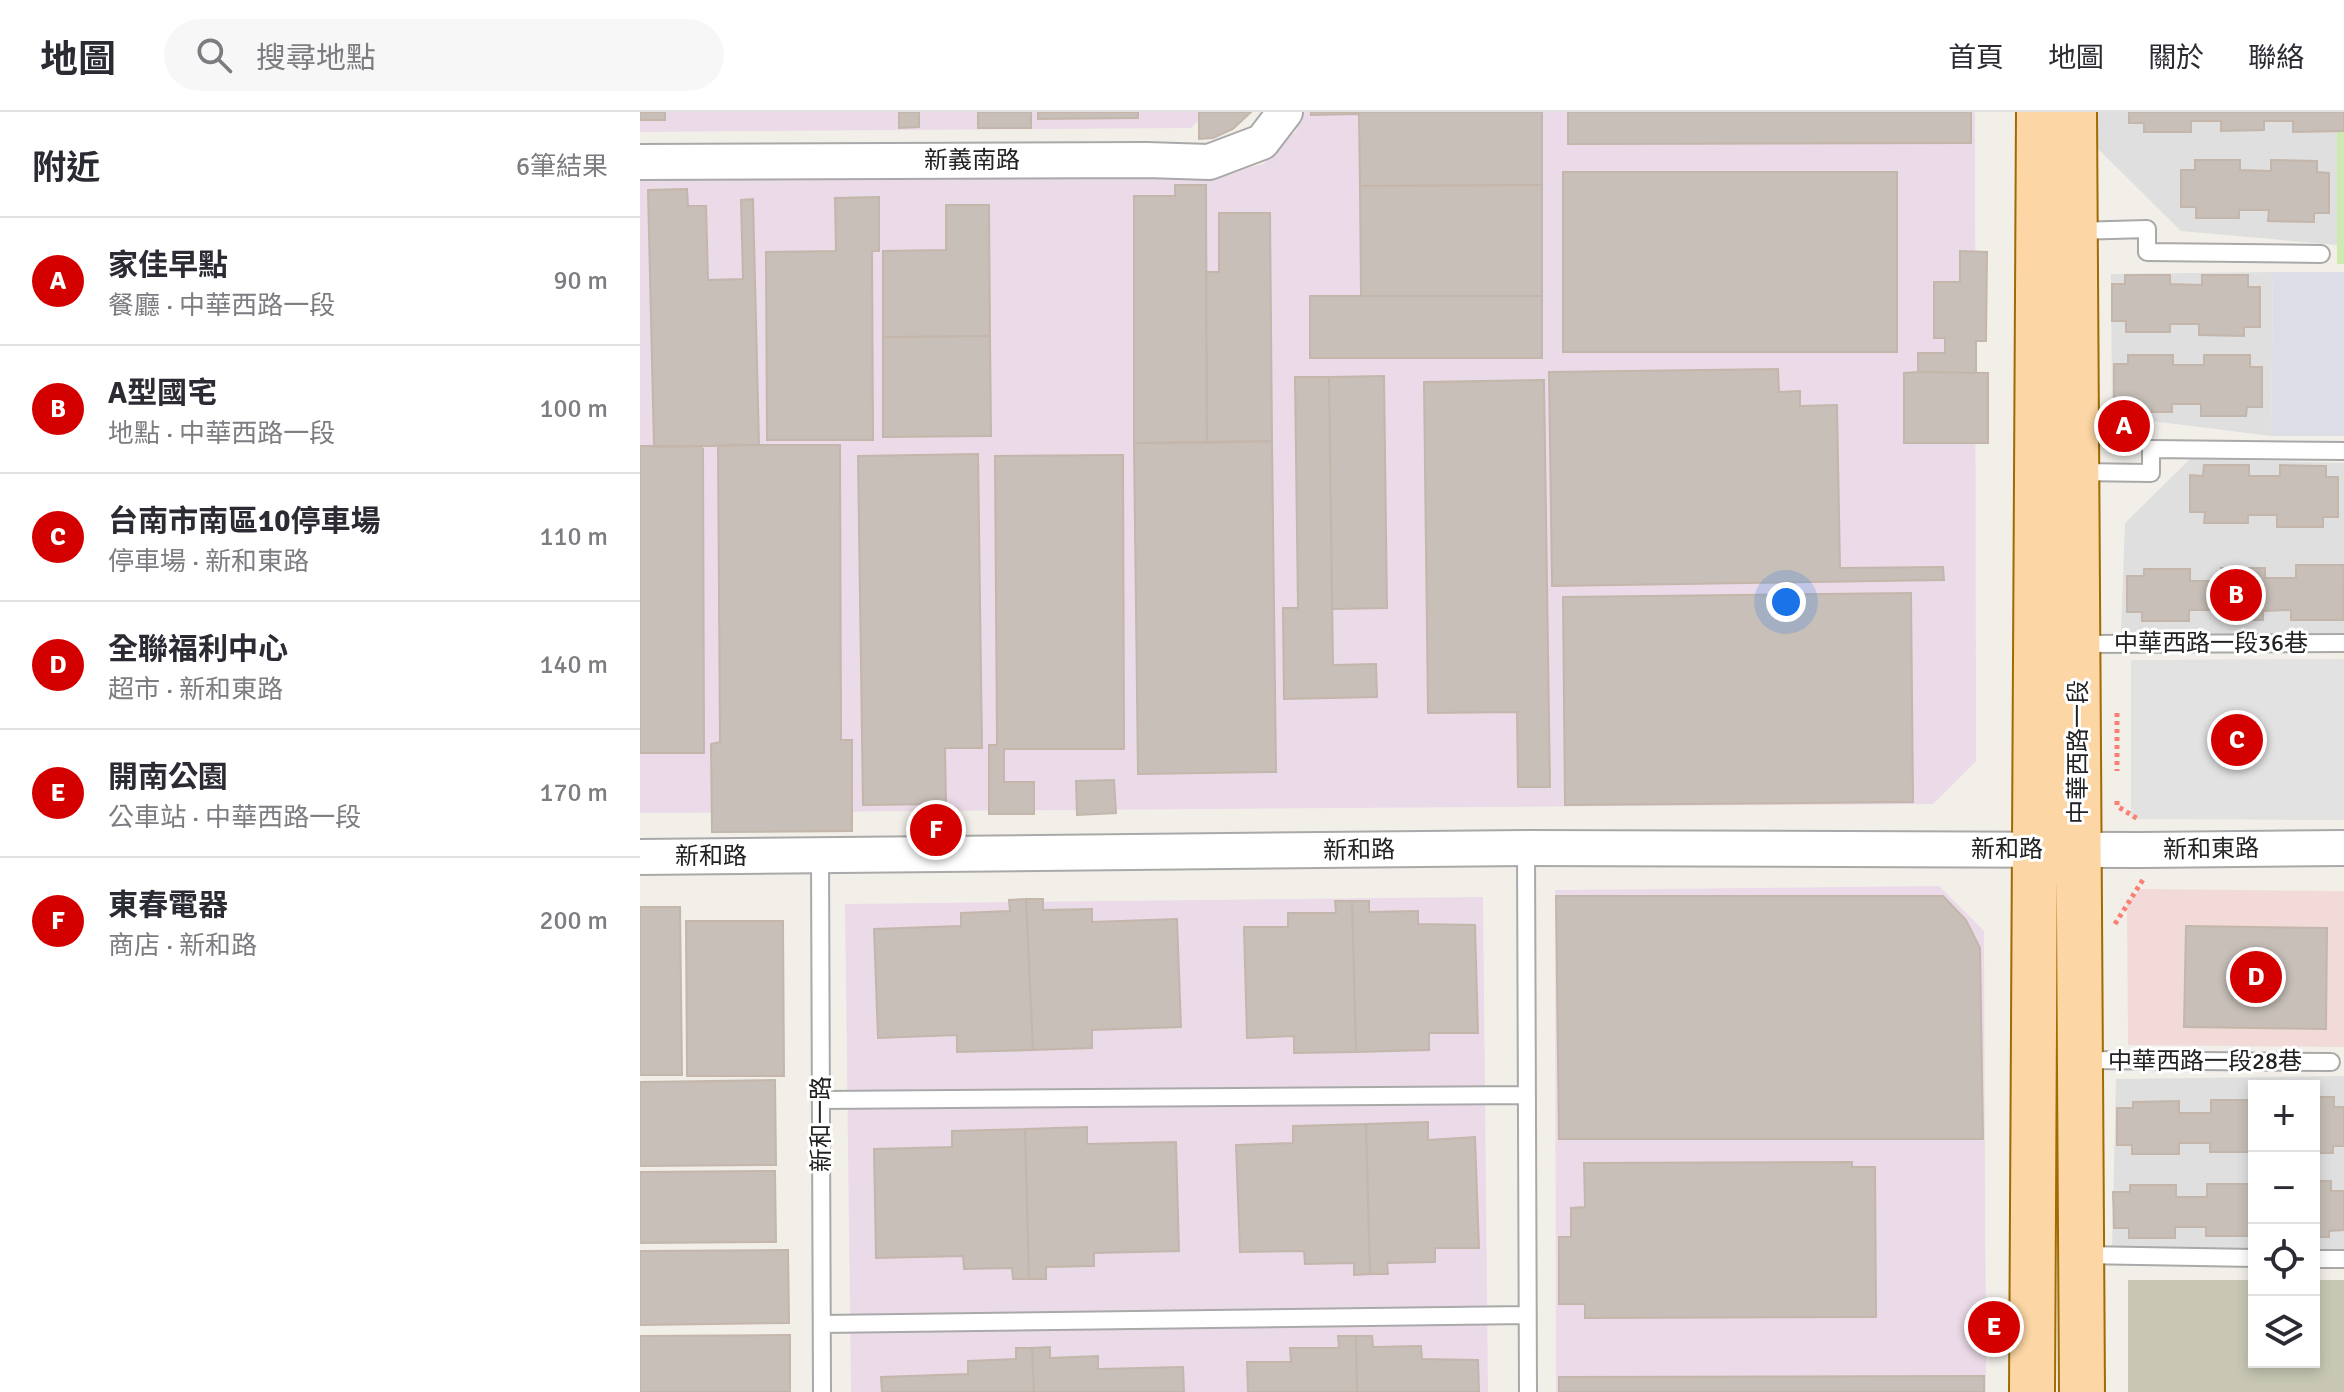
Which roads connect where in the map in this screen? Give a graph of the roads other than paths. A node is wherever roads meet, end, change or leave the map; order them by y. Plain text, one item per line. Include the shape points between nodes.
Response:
1 (1285, 112) edge
2 (2039, 112) edge
3 (2074, 112) edge
4 (640, 162) edge
5 (2074, 231) junction
6 (2321, 254) dead end
7 (2344, 451) edge
8 (2077, 472) junction
9 (2344, 643) edge
10 (2078, 644) junction
11 (1526, 848) junction
12 (2079, 848) junction
13 (2344, 848) edge
14 (2035, 849) junction
15 (820, 856) junction
16 (640, 857) edge
17 (2080, 1060) junction
18 (2331, 1062) dead end
19 (1527, 1095) junction
20 (821, 1100) junction
21 (2081, 1255) junction
22 (2248, 1258) edge
23 (2320, 1259) edge
24 (2344, 1259) edge
25 (1527, 1315) junction
26 (822, 1324) junction
27 (822, 1392) edge
28 (1528, 1392) edge
29 (2032, 1392) edge
30 (2082, 1392) edge

1 - 4 street, 新義南路 via 1262,142 1209,162
2 - 14 main road, 中華西路一段
3 - 5 main road, 中華西路一段
5 - 6 lane via 2147,229 2147,252
5 - 8 main road, 中華西路一段
7 - 8 lane via 2151,449 2151,473
8 - 10 main road, 中華西路一段
9 - 10 lane, 中華西路一段36巷
10 - 12 main road, 中華西路一段
11 - 14 street, 新和路
11 - 15 street, 新和路
11 - 19 lane
12 - 13 street, 新和東路
12 - 14 street, 新和路
12 - 17 main road, 中華西路一段
14 - 29 main road, 中華西路一段
15 - 16 street, 新和路
15 - 20 lane, 新和一路
17 - 18 lane, 中華西路一段28巷
17 - 21 main road, 中華西路一段
19 - 20 lane
19 - 25 lane
20 - 26 lane, 新和一路
21 - 22 lane
21 - 30 main road, 中華西路一段
23 - 24 lane
25 - 26 lane
25 - 28 lane
26 - 27 lane, 新和一路

